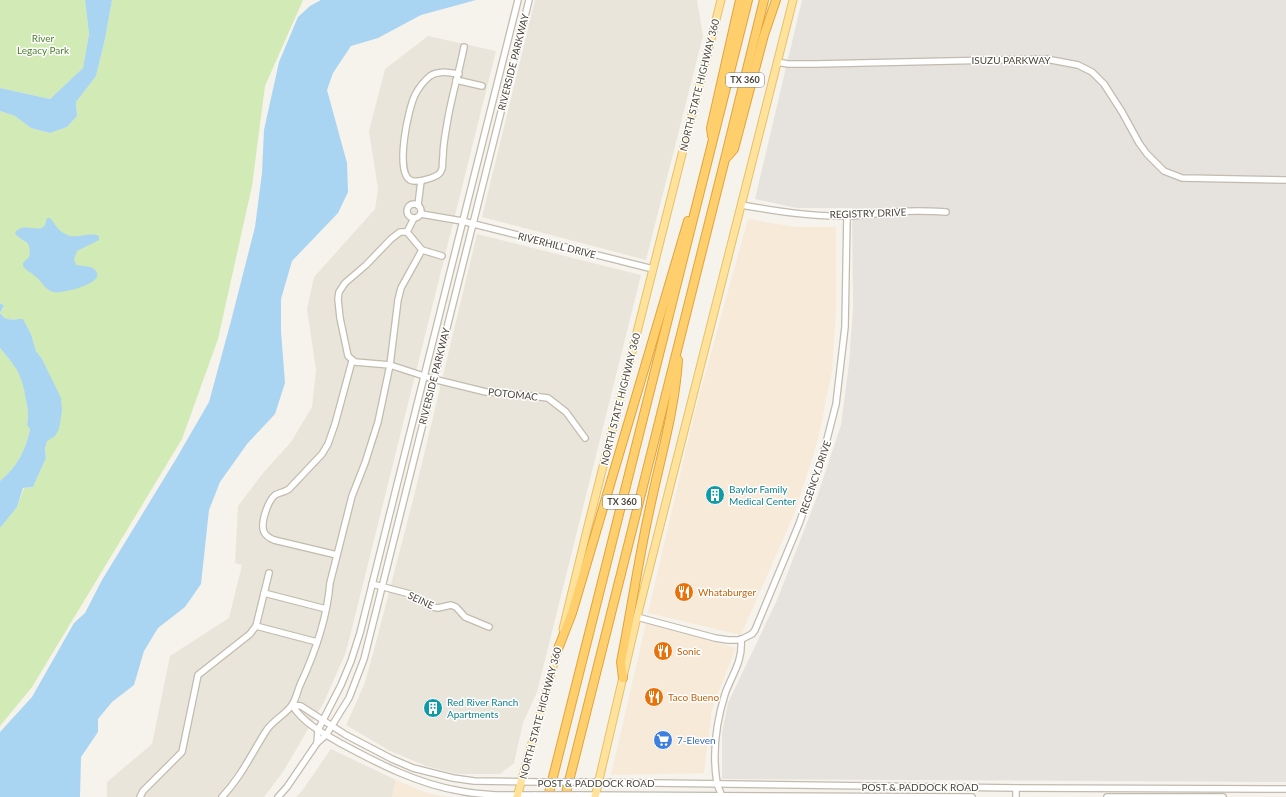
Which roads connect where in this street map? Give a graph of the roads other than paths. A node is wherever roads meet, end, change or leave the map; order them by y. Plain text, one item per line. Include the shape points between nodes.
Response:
1 (518, 0) edge
2 (529, 0) edge
3 (721, 0) edge
4 (740, 0) edge
5 (748, 0) edge
6 (764, 0) edge
7 (776, 0) edge
8 (792, 0) edge
9 (464, 47) dead end
10 (777, 62) junction
11 (459, 74) junction
12 (456, 80) junction
13 (482, 86) dead end
14 (713, 143) junction
15 (725, 159) junction
16 (1286, 180) edge
17 (421, 181) junction
18 (418, 205) junction
19 (742, 205) junction
20 (697, 207) junction
21 (946, 212) dead end
22 (421, 214) junction
23 (848, 216) junction
24 (414, 218) junction
25 (462, 221) junction
26 (472, 224) junction
27 (407, 232) junction
28 (422, 250) junction
29 (442, 256) dead end
30 (653, 269) junction
31 (679, 340) junction
32 (352, 361) junction
33 (390, 365) junction
34 (424, 376) junction
35 (433, 379) junction
36 (585, 438) dead end
37 (337, 555) junction
38 (268, 572) dead end
39 (372, 584) junction
40 (381, 586) junction
41 (264, 593) junction
42 (326, 609) junction
43 (638, 616) junction
44 (256, 626) junction
45 (489, 627) dead end
46 (742, 639) junction
47 (317, 642) junction
48 (558, 649) junction
49 (623, 678) junction
50 (292, 705) junction
51 (323, 721) junction
52 (331, 727) junction
53 (318, 730) junction
54 (326, 735) junction
55 (317, 743) junction
56 (419, 770) junction
57 (418, 780) junction
58 (521, 782) junction
59 (599, 782) junction
60 (717, 784) junction
61 (875, 786) junction
62 (1016, 788) junction
63 (1192, 788) junction
64 (1286, 789) edge
65 (517, 796) edge
66 (595, 796) edge
67 (714, 796) edge
68 (722, 796) edge
69 (140, 797) edge
70 (222, 797) edge
71 (278, 797) edge
72 (548, 797) edge
73 (564, 797) edge
74 (875, 797) edge
75 (972, 797) edge
76 (1016, 797) edge
77 (1107, 797) edge
78 (1192, 797) edge
79 (1222, 797) edge

1 - 25 street, RIVERSIDE PARKWAY
2 - 26 street, RIVERSIDE PARKWAY
3 - 30 main road, NORTH STATE HIGHWAY 360
4 - 14 highway via 711,128
5 - 14 highway, TX 360
6 - 15 highway, TX 360
7 - 15 highway via 734,149
8 - 10 main road
9 - 11 street
10 - 16 street, ISUZU PARKWAY via 816,64 1046,59 1078,65 1092,72 1104,84 1143,149 1164,171 1182,178
10 - 19 main road
11 - 12 street
11 - 17 street via 439,72 430,76 414,96 405,128 403,153 408,179
12 - 13 street
12 - 17 street via 444,141 443,169 437,176
14 - 20 highway, TX 360
15 - 31 highway, TX 360
17 - 18 street
18 - 22 street
18 - 24 street via 410,206 408,211 409,216
19 - 23 street, REGISTRY DRIVE via 798,214
19 - 43 main road
20 - 48 highway via 689,219 572,613
20 - 72 highway, TX 360
21 - 23 street, REGISTRY DRIVE via 898,211
22 - 24 street
22 - 25 street, RIVERHILL DRIVE
23 - 46 street, REGENCY DRIVE via 845,327 832,424 823,455 769,598 755,630
24 - 27 street
25 - 26 street, RIVERHILL DRIVE
25 - 34 street, RIVERSIDE PARKWAY
26 - 30 street, RIVERHILL DRIVE
26 - 35 street, RIVERSIDE PARKWAY
27 - 28 street
27 - 32 street via 400,232 391,239 345,283 339,292 340,318 348,356
28 - 29 street
28 - 33 street via 401,288
30 - 48 main road, NORTH STATE HIGHWAY 360
31 - 49 highway via 677,378 648,513 621,662
31 - 73 highway, TX 360
32 - 33 street, POTOMAC
32 - 37 street via 336,424 328,444 322,454 289,489 273,497 267,507 263,529 268,537 274,540
33 - 34 street, POTOMAC
33 - 37 street via 378,422 352,496
34 - 35 street, POTOMAC
34 - 39 street, RIVERSIDE PARKWAY
35 - 36 street, POTOMAC via 486,392 548,398 566,412
35 - 40 street, RIVERSIDE PARKWAY
37 - 42 street
38 - 41 street
39 - 40 street, SEINE
39 - 51 street, RIVERSIDE PARKWAY via 351,661
40 - 45 street, SEINE via 410,594 432,607 451,605 465,617
40 - 52 street, RIVERSIDE PARKWAY via 364,659 349,698
41 - 42 street
41 - 44 street
42 - 47 street
43 - 46 street via 714,638
43 - 49 main road
44 - 47 street
44 - 69 street via 250,634 198,675 182,752
46 - 60 street via 739,661 718,718 714,754
47 - 50 street
48 - 58 main road, NORTH STATE HIGHWAY 360
49 - 59 main road
50 - 51 street, POST & PADDOCK ROAD via 301,706
50 - 53 street, POST & PADDOCK ROAD via 297,714
50 - 70 street via 268,728 234,784
51 - 52 street, POST & PADDOCK ROAD
51 - 53 street, RIVERSIDE PARKWAY
52 - 54 street, RIVERSIDE PARKWAY
52 - 56 street, POST & PADDOCK ROAD via 396,761
53 - 54 street, POST & PADDOCK ROAD
53 - 55 street, RIVERSIDE PARKWAY
54 - 55 street, RIVERSIDE PARKWAY
54 - 57 street, POST & PADDOCK ROAD via 396,772
55 - 71 street, RIVERSIDE PARKWAY
56 - 57 street
56 - 58 street, POST & PADDOCK ROAD via 467,780
57 - 65 street, POST & PADDOCK ROAD via 460,792
58 - 59 street, POST & PADDOCK ROAD, bridge
58 - 65 main road, NORTH STATE HIGHWAY 360
59 - 60 street, POST & PADDOCK ROAD
59 - 66 main road
60 - 61 street, POST & PADDOCK ROAD
60 - 67 street
60 - 68 street
61 - 62 street, POST & PADDOCK ROAD
61 - 74 street
62 - 63 street, POST & PADDOCK ROAD
62 - 76 street
63 - 64 street, POST & PADDOCK ROAD
63 - 78 street
65 - 66 street, POST & PADDOCK ROAD, bridge
66 - 67 street, POST & PADDOCK ROAD
67 - 68 street, POST & PADDOCK ROAD
68 - 74 street, POST & PADDOCK ROAD
74 - 75 street, POST & PADDOCK ROAD
77 - 78 street
78 - 79 street

